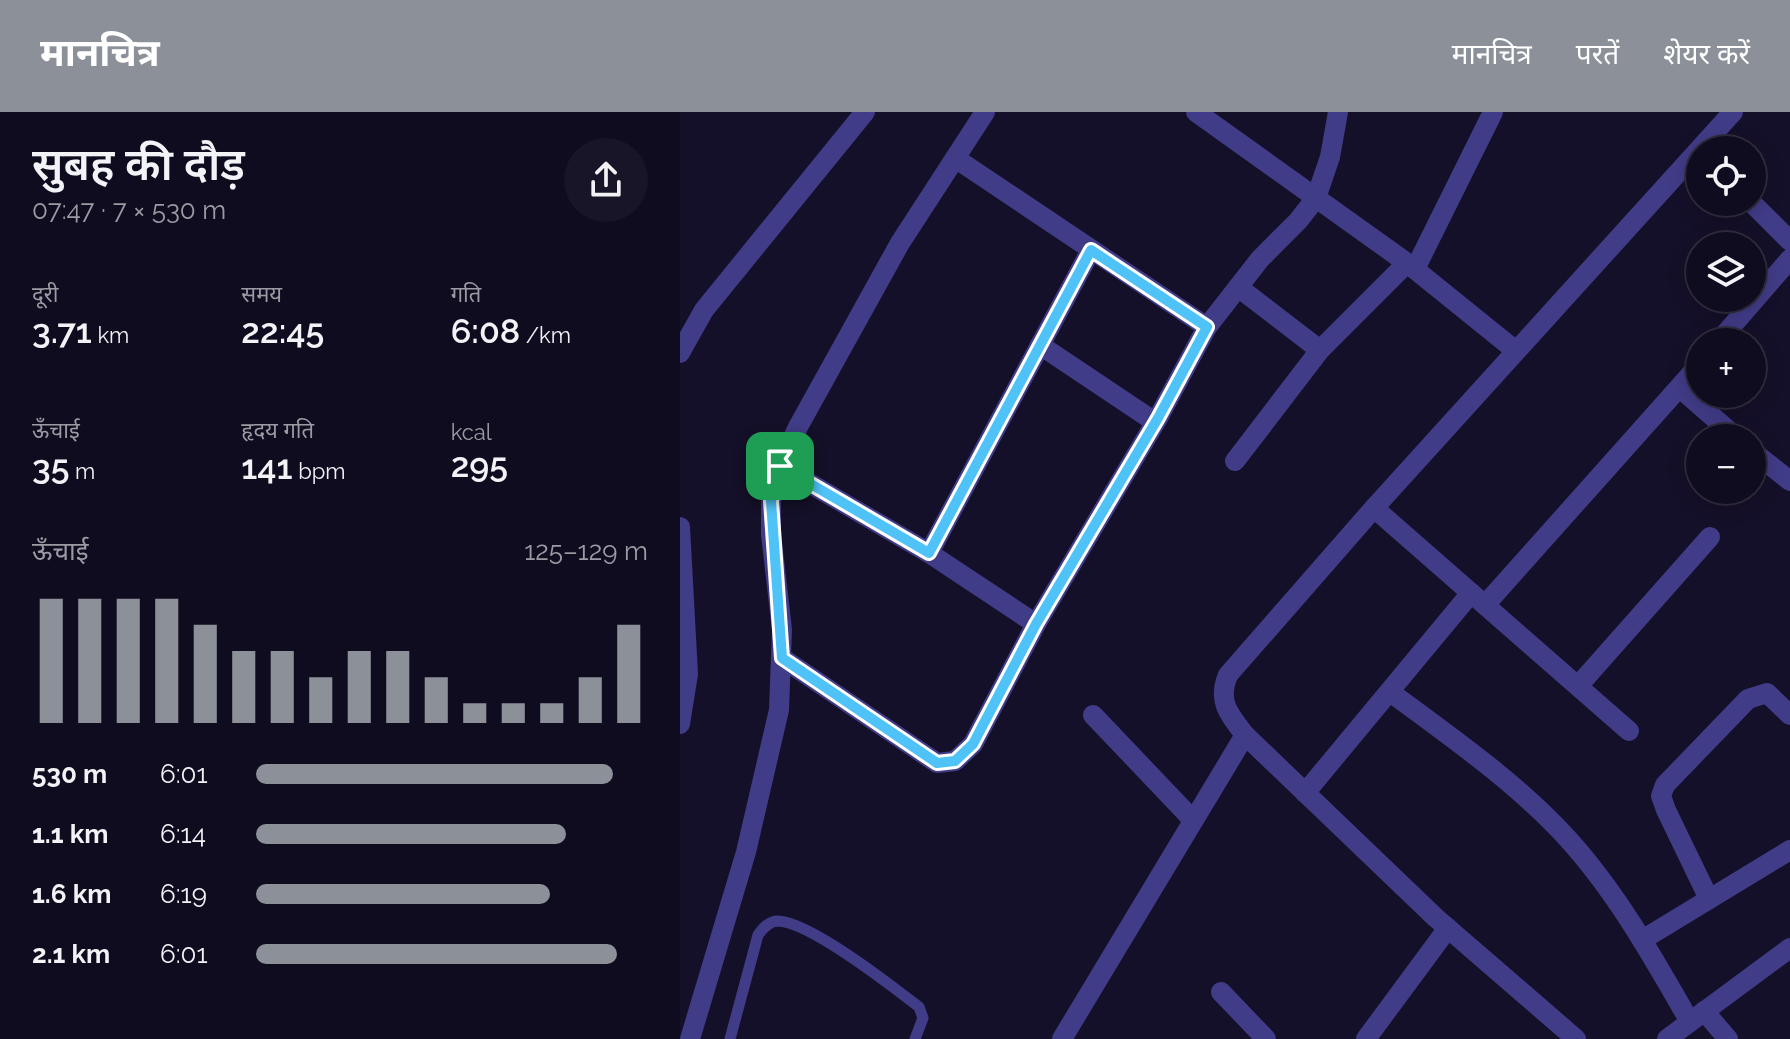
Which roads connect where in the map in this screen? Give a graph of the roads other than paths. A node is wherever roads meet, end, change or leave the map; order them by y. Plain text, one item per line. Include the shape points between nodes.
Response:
1 (865, 112) edge
2 (985, 112) edge
3 (1196, 112) edge
4 (1338, 112) edge
5 (1493, 112) edge
6 (1725, 115) edge
7 (1709, 136) edge
8 (955, 158) junction
9 (1686, 164) edge
10 (1316, 198) junction
11 (1765, 216) edge
12 (1790, 241) edge
13 (1091, 250) junction
14 (1790, 259) edge
15 (1411, 266) junction
16 (1238, 287) junction
17 (1207, 327) junction
18 (1730, 328) edge
19 (1040, 345) junction
20 (1320, 350) junction
21 (1516, 351) junction
22 (680, 353) edge
23 (1686, 381) edge
24 (1680, 388) junction
25 (1155, 422) junction
26 (1721, 424) edge
27 (1235, 461) dead end
28 (1766, 462) edge
29 (780, 466) junction
30 (1790, 481) edge
31 (1374, 508) junction
32 (680, 527) edge
33 (1710, 537) dead end
34 (929, 553) junction
35 (1478, 599) junction
36 (1036, 624) junction
37 (782, 658) junction
38 (1578, 686) junction
39 (1390, 692) junction
40 (1093, 715) dead end
41 (1790, 715) edge
42 (680, 724) edge
43 (1629, 731) dead end
44 (1245, 735) junction
45 (1305, 793) junction
46 (1193, 820) junction
47 (1790, 850) edge
48 (1709, 899) junction
49 (1448, 928) junction
50 (1642, 940) junction
51 (1790, 948) edge
52 (1221, 992) dead end
53 (1697, 1016) junction
54 (690, 1039) edge
55 (730, 1039) edge
56 (915, 1039) edge
57 (1062, 1039) edge
58 (1266, 1039) edge
59 (1366, 1039) edge
60 (1576, 1039) edge
61 (1667, 1039) edge
62 (1728, 1039) edge

1 - 22 street via 704,310
2 - 8 street
3 - 10 street
4 - 10 street
5 - 15 street
6 - 7 street
8 - 13 street
8 - 29 street via 900,243
9 - 21 street
10 - 15 street
10 - 16 street
11 - 12 street
13 - 17 street
13 - 19 street
14 - 18 street
15 - 20 street
15 - 21 street
16 - 17 street
16 - 20 street
17 - 25 street
19 - 25 street
19 - 34 street
20 - 27 street
21 - 31 street
23 - 24 street
24 - 26 street
24 - 35 street
25 - 36 street
28 - 30 street
29 - 34 street
29 - 37 street via 771,512
31 - 35 street
31 - 44 street via 1228,675 1224,705
32 - 42 street via 688,674
33 - 38 street
34 - 36 street
35 - 38 street
35 - 39 street
36 - 37 street via 973,744 945,764
37 - 54 street via 779,710 746,852
38 - 43 street
39 - 45 street
39 - 50 street via 1452,737 1569,840
40 - 46 street
41 - 48 street via 1767,693 1748,699 1665,785 1661,796 1666,810
44 - 45 street
44 - 46 street
45 - 49 street
46 - 57 street
47 - 48 street
48 - 50 street
49 - 59 street
49 - 60 street
50 - 53 street
51 - 53 street
52 - 58 street
53 - 61 street
53 - 62 street
55 - 56 lane via 758,935 767,924 779,921 821,939 919,1007 923,1018

